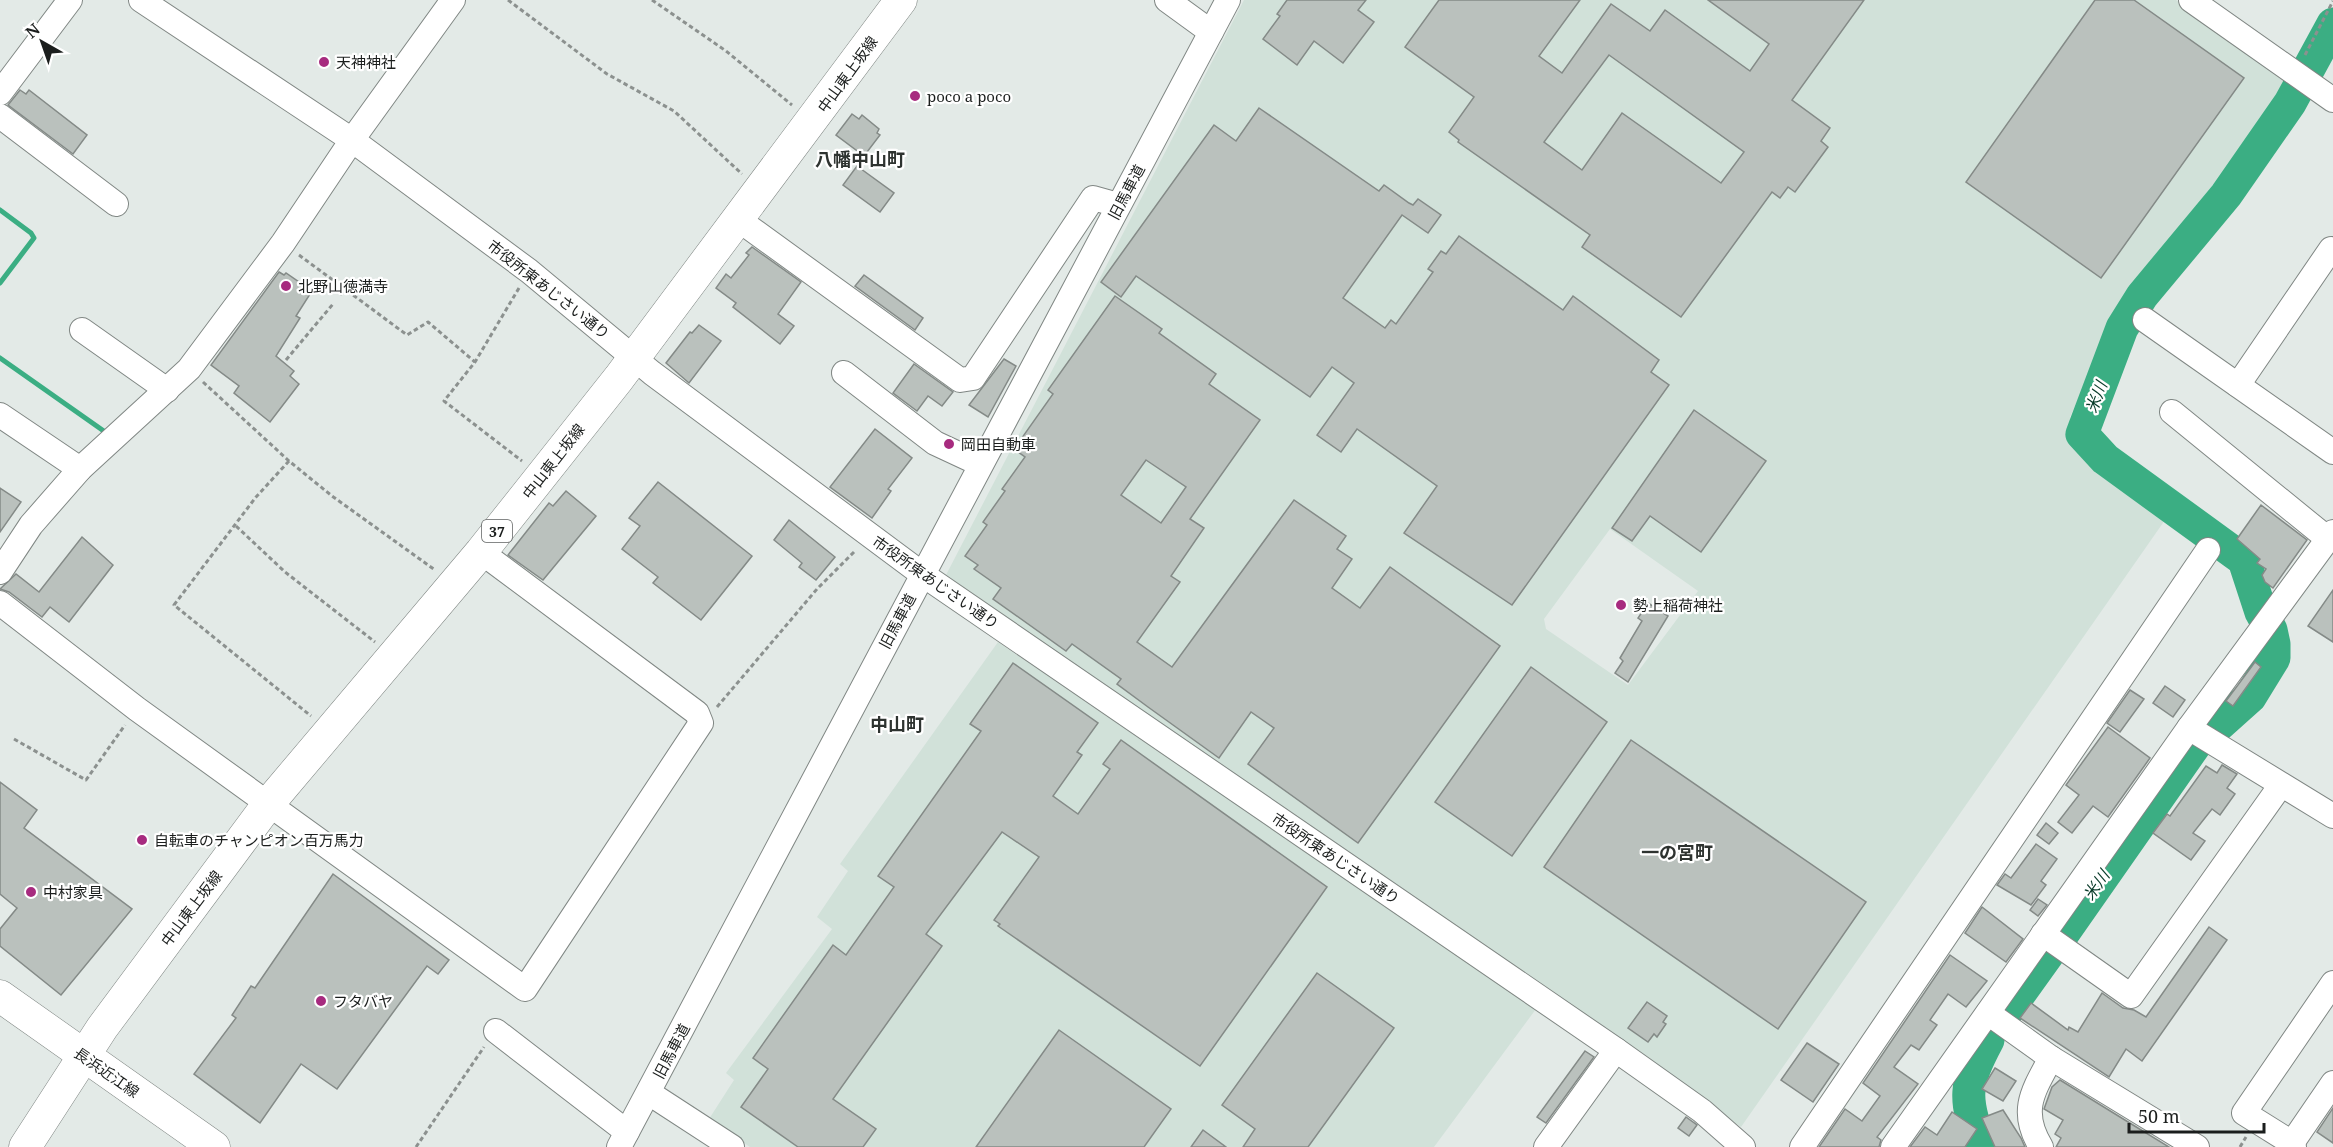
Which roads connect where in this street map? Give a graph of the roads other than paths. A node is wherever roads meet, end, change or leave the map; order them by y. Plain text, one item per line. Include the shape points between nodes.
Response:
1 (70, 0) edge
2 (141, 0) edge
3 (453, 0) edge
4 (902, 0) edge
5 (1167, 0) edge
6 (1228, 0) edge
7 (2191, 0) edge
8 (1211, 32) junction
9 (0, 93) edge
10 (2333, 100) edge
11 (0, 116) edge
12 (351, 140) junction
13 (116, 204) dead end
14 (1119, 205) junction
15 (739, 220) junction
16 (2331, 249) dead end
17 (2145, 320) dead end
18 (82, 330) dead end
19 (634, 358) junction
20 (844, 373) dead end
21 (2238, 385) junction
22 (167, 390) junction
23 (2172, 412) dead end
24 (0, 415) edge
25 (2333, 452) edge
26 (980, 464) junction
27 (81, 469) junction
28 (2331, 536) edge
29 (2208, 550) dead end
30 (481, 552) junction
31 (0, 572) edge
32 (922, 574) junction
33 (0, 603) edge
34 (2189, 728) junction
35 (2281, 785) junction
36 (269, 803) junction
37 (2333, 816) edge
38 (2043, 934) junction
39 (2333, 983) edge
40 (0, 996) edge
41 (1988, 1013) junction
42 (496, 1031) road end
43 (1616, 1050) junction
44 (83, 1055) junction
45 (2051, 1058) junction
46 (2333, 1083) edge
47 (649, 1093) junction
48 (623, 1139) edge
49 (2293, 1145) edge
50 (2191, 1146) edge
51 (25, 1147) edge
52 (214, 1147) edge
53 (732, 1147) edge
54 (1546, 1147) edge
55 (1743, 1147) edge
56 (1802, 1147) edge
57 (1893, 1147) edge
58 (2041, 1147) edge

1 - 9 street
2 - 12 street, 市役所東あじさい通り
3 - 12 street
4 - 15 main road, 中山東上坂線 / 37
5 - 8 street
6 - 8 street, 旧馬車道
7 - 10 street
8 - 14 street, 旧馬車道
11 - 13 street
12 - 19 street, 市役所東あじさい通り via 529,271
12 - 22 street via 284,243 189,369
14 - 15 street via 1093,198 973,378 960,380
14 - 26 street, 旧馬車道
15 - 19 main road, 中山東上坂線 / 37
16 - 21 street
17 - 21 street
18 - 22 street
19 - 30 main road, 中山東上坂線 / 37
19 - 32 street, 市役所東あじさい通り
20 - 26 street via 936,443
21 - 25 street
22 - 27 street
23 - 28 street
24 - 27 street
26 - 32 street, 旧馬車道
27 - 31 street via 31,525
28 - 34 street
29 - 56 street
30 - 36 main road, 中山東上坂線 / 37
30 - 36 street via 697,713 701,723 525,989
32 - 43 street, 市役所東あじさい通り
32 - 47 street, 旧馬車道
33 - 36 street via 137,709
34 - 35 street
34 - 38 street
35 - 37 street
35 - 38 street via 2131,996
36 - 44 main road, 中山東上坂線 / 37
38 - 41 street
39 - 49 street via 2244,1113 2253,1127
40 - 44 main road, 長浜近江線
41 - 45 street
41 - 57 street
42 - 48 street
43 - 54 street
43 - 55 street, 市役所東あじさい通り via 1702,1111
44 - 51 main road, 中山東上坂線
44 - 52 main road, 長浜近江線
45 - 50 street
45 - 58 street via 2029,1107 2032,1129
46 - 49 street
47 - 48 street, 旧馬車道
47 - 53 street

